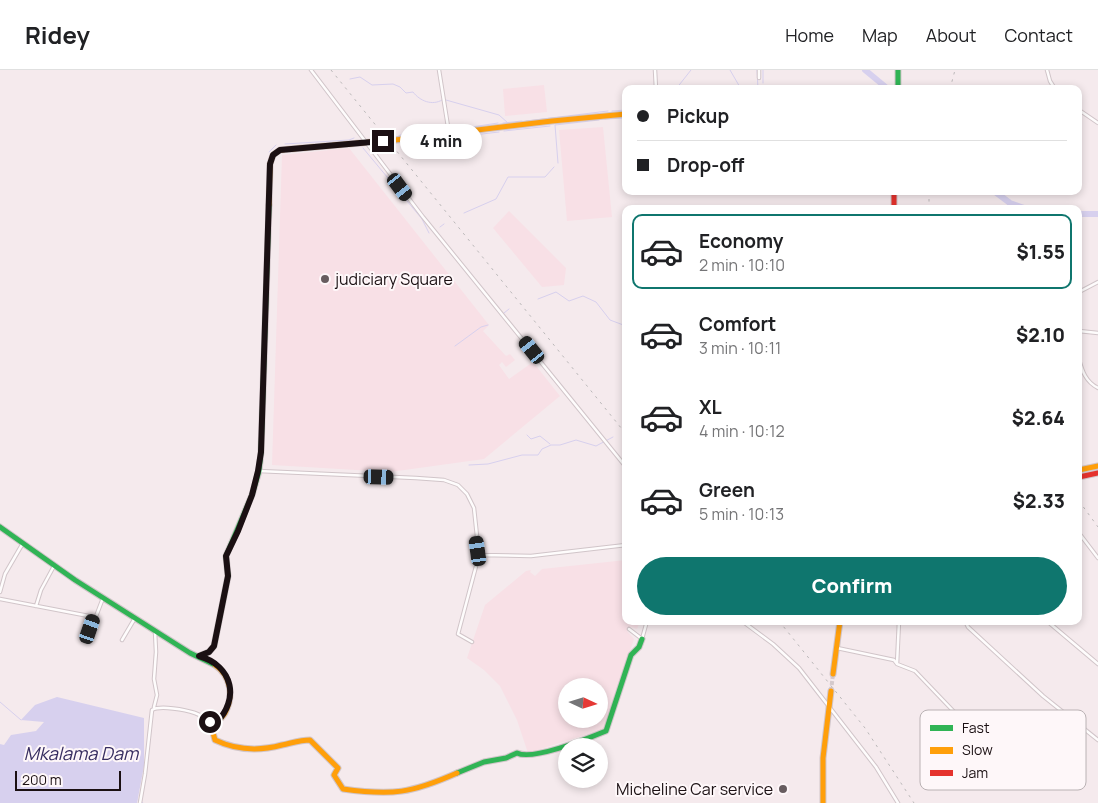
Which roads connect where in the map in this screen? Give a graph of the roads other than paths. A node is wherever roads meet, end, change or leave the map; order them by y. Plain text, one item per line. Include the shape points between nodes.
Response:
1 (311, 70) edge
2 (439, 70) edge
3 (655, 70) edge
4 (759, 70) edge
5 (898, 70) edge
6 (1047, 70) edge
7 (759, 78) dead end
8 (656, 85) edge
9 (898, 85) edge
10 (1052, 85) edge
11 (1082, 112) edge
12 (622, 114) edge
13 (1098, 124) edge
14 (449, 134) junction
15 (394, 140) tunnel mouth
16 (383, 141) tunnel mouth
17 (366, 143) junction
18 (1098, 282) edge
19 (1082, 290) edge
20 (1082, 331) edge
21 (1098, 333) edge
22 (1082, 370) edge
23 (1098, 388) edge
24 (622, 462) edge
25 (1098, 466) edge
26 (1082, 469) edge
27 (258, 471) junction
28 (1098, 472) edge
29 (1082, 476) edge
30 (0, 527) edge
31 (1082, 537) edge
32 (23, 543) junction
33 (622, 546) edge
34 (479, 555) junction
35 (1098, 558) edge
36 (54, 566) junction
37 (0, 592) edge
38 (103, 598) junction
39 (0, 599) edge
40 (36, 606) junction
41 (94, 617) junction
42 (135, 618) junction
43 (646, 625) edge
44 (747, 625) edge
45 (840, 625) edge
46 (899, 625) edge
47 (967, 625) edge
48 (1052, 625) edge
49 (629, 629) dead end
50 (155, 630) junction
51 (642, 639) junction
52 (87, 640) dead end
53 (122, 640) dead end
54 (472, 642) dead end
55 (837, 648) junction
56 (199, 656) junction
57 (897, 664) junction
58 (1098, 664) edge
59 (833, 674) tunnel mouth
60 (831, 691) tunnel mouth
61 (829, 706) junction
62 (155, 708) junction
63 (952, 710) edge
64 (1060, 710) edge
65 (216, 723) junction
66 (1086, 730) edge
67 (1098, 740) edge
68 (140, 803) edge
69 (823, 803) edge
70 (898, 803) edge

1 - 17 street
2 - 14 street
3 - 8 street
4 - 7 street
5 - 9 street
6 - 10 street
11 - 13 street
12 - 14 street
14 - 15 street
16 - 17 street
17 - 24 street
17 - 27 street via 280,150 273,155 270,164
18 - 19 street
20 - 21 street
22 - 23 street
25 - 26 street
27 - 34 street via 416,478 444,480 458,485 468,494 474,508
27 - 56 street via 226,556 228,576 214,646
28 - 29 street
30 - 32 street
31 - 35 street
32 - 36 street
32 - 37 street via 5,574
33 - 34 street via 531,556
34 - 54 street via 458,634
36 - 38 street
36 - 40 street
38 - 41 street
38 - 42 street
39 - 40 street
40 - 41 street
41 - 52 street
42 - 50 street
42 - 53 street
43 - 51 street
44 - 61 street via 799,668
45 - 55 street
46 - 57 street
47 - 64 street
48 - 58 street
49 - 51 street
50 - 56 street
50 - 62 street
51 - 65 street via 631,655 606,731 534,755 517,753 485,762 402,791 343,789 334,775 338,768 310,740 301,739 279,747 239,748 215,740 212,729
55 - 57 street via 894,660
55 - 59 street
56 - 65 street via 218,666 229,680 227,708
57 - 63 street via 915,670
60 - 61 street
61 - 69 street via 823,758
61 - 70 street via 876,767
62 - 65 street via 195,713 207,722
62 - 68 street via 150,717 146,774
66 - 67 street

